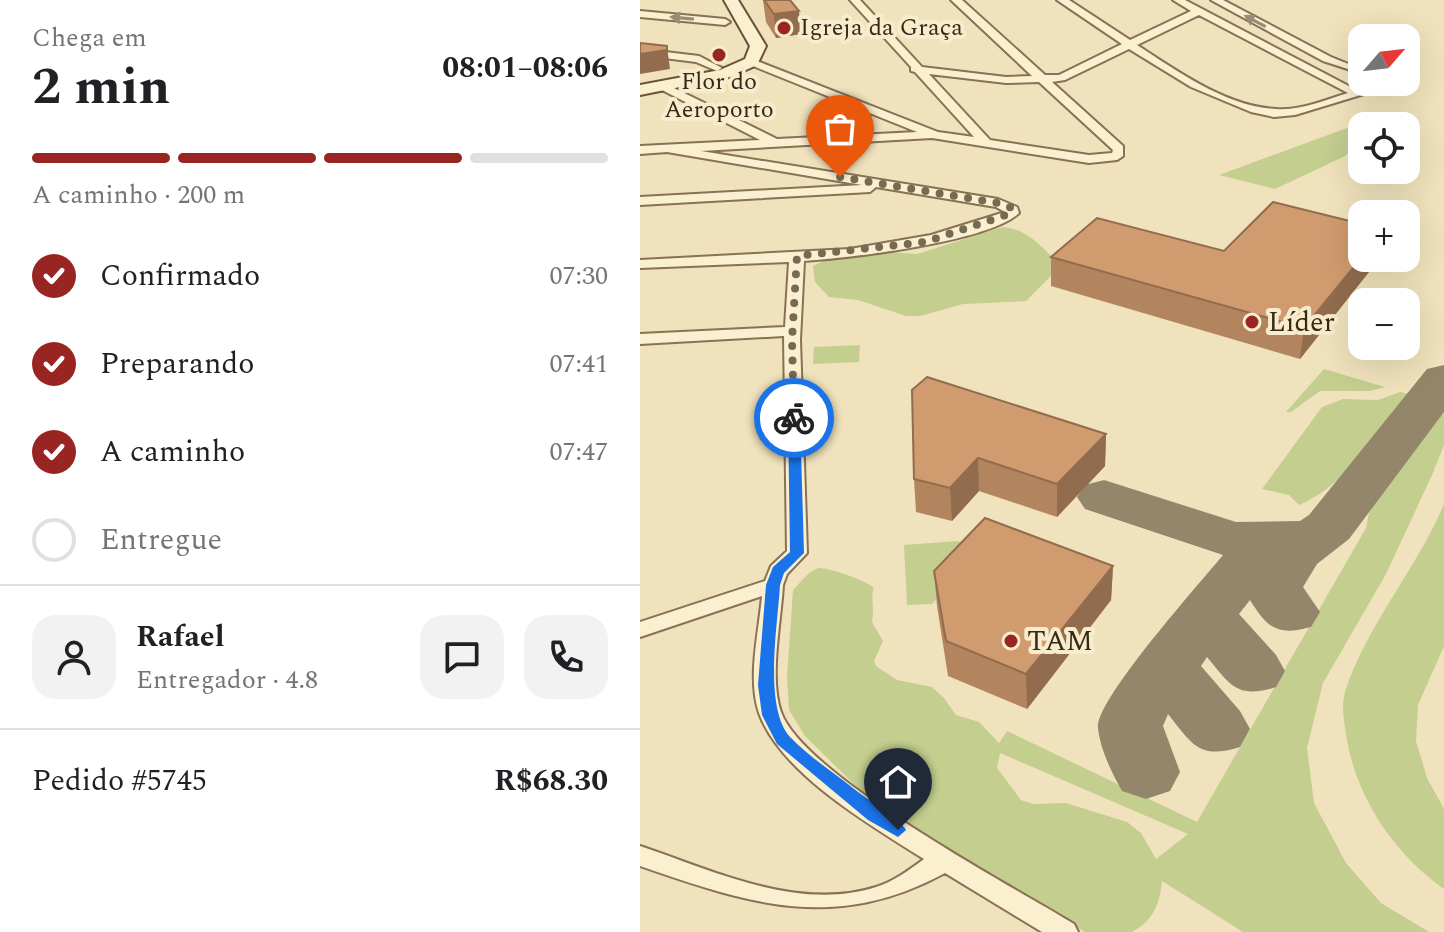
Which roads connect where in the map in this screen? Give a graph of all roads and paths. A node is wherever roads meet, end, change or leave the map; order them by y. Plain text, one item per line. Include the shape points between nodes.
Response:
1 (855, 0) edge
2 (956, 0) edge
3 (1062, 0) edge
4 (1178, 0) edge
5 (1216, 0) edge
6 (737, 1) edge
7 (715, 6) dead end
8 (1199, 11) junction
9 (640, 14) edge
10 (725, 22) junction
11 (1294, 42) junction
12 (1130, 45) junction
13 (1268, 47) junction
14 (640, 52) edge
15 (752, 62) junction
16 (1348, 66) edge
17 (717, 68) junction
18 (915, 69) junction
19 (1047, 80) junction
20 (640, 82) edge
21 (662, 86) junction
22 (640, 90) edge
23 (935, 135) junction
24 (985, 142) junction
25 (776, 143) junction
26 (753, 144) junction
27 (640, 150) edge
28 (719, 151) junction
29 (749, 162) junction
30 (901, 186) junction
31 (640, 201) edge
32 (797, 256) junction
33 (640, 264) edge
34 (793, 331) junction
35 (640, 339) edge
36 (773, 585) junction
37 (640, 630) edge
38 (640, 856) edge
39 (944, 859) junction
40 (1065, 932) edge

1 - 18 street
2 - 19 street
3 - 12 street
4 - 8 street
11 -> 5 street
6 - 15 main road via 758,46
7 - 10 main road
8 - 12 street
8 - 13 street
10 -> 9 street
10 - 17 main road via 741,51 730,64
11 - 13 street
11 - 16 street
12 - 13 street via 1236,104 1270,112 1358,94
12 - 19 street via 1075,73
14 - 17 street via 699,59
15 - 21 main road via 724,74
15 - 23 street
17 - 20 main road
18 - 19 street
18 - 24 street
19 - 24 street via 1119,149 1117,156 1104,160
21 - 22 main road
21 - 25 street
23 - 24 street
23 - 25 street
25 - 26 street
26 - 28 street
26 - 29 street via 741,152
27 - 28 street
28 - 29 street
29 - 30 street
30 - 31 street
30 - 32 street via 998,203 1012,213 925,242
32 - 33 street
32 - 34 street
34 - 35 street
34 - 36 street via 797,553 778,571
36 - 37 street
36 - 39 street via 766,685 771,715 783,740 874,815
38 - 39 street via 790,904 837,907 901,889
39 - 40 street

